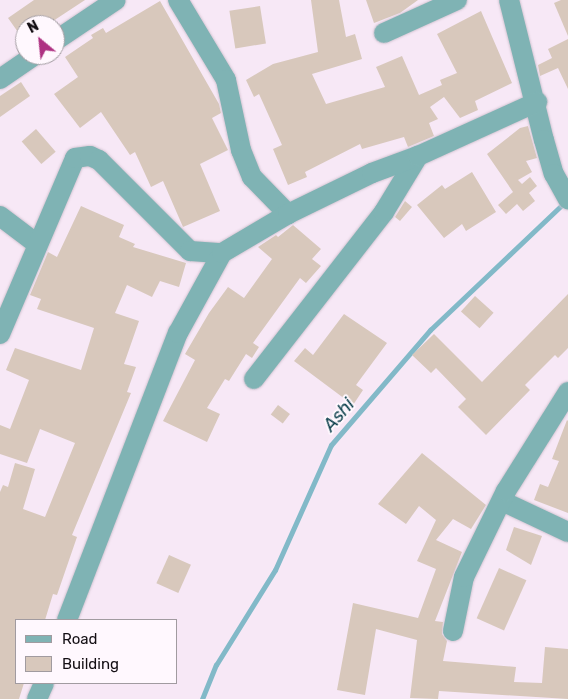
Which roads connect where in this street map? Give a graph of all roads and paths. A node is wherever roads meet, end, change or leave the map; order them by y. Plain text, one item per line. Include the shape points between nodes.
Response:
1 (116, 0) edge
2 (178, 0) edge
3 (457, 0) edge
4 (509, 0) edge
5 (384, 33) dead end
6 (65, 34) edge
7 (19, 65) edge
8 (0, 78) edge
9 (537, 102) junction
10 (418, 156) junction
11 (568, 199) edge
12 (288, 214) junction
13 (0, 216) edge
14 (37, 244) junction
15 (222, 253) junction
16 (0, 334) edge
17 (254, 378) dead end
18 (568, 392) edge
19 (502, 502) junction
20 (568, 532) edge
21 (67, 619) edge
22 (453, 631) dead end
23 (44, 684) edge
24 (37, 699) edge

1 - 6 street
2 - 12 street via 226,80 240,150 252,176
3 - 5 street
4 - 9 street
7 - 8 street
9 - 10 street
9 - 11 street via 554,174
10 - 12 street via 372,173
10 - 17 street via 384,212
12 - 15 street
13 - 14 street
14 - 15 street via 71,163 75,158 90,156 98,160 190,251
14 - 16 street
15 - 21 street via 178,333
18 - 19 street
19 - 20 street
19 - 22 street via 464,577
23 - 24 street

